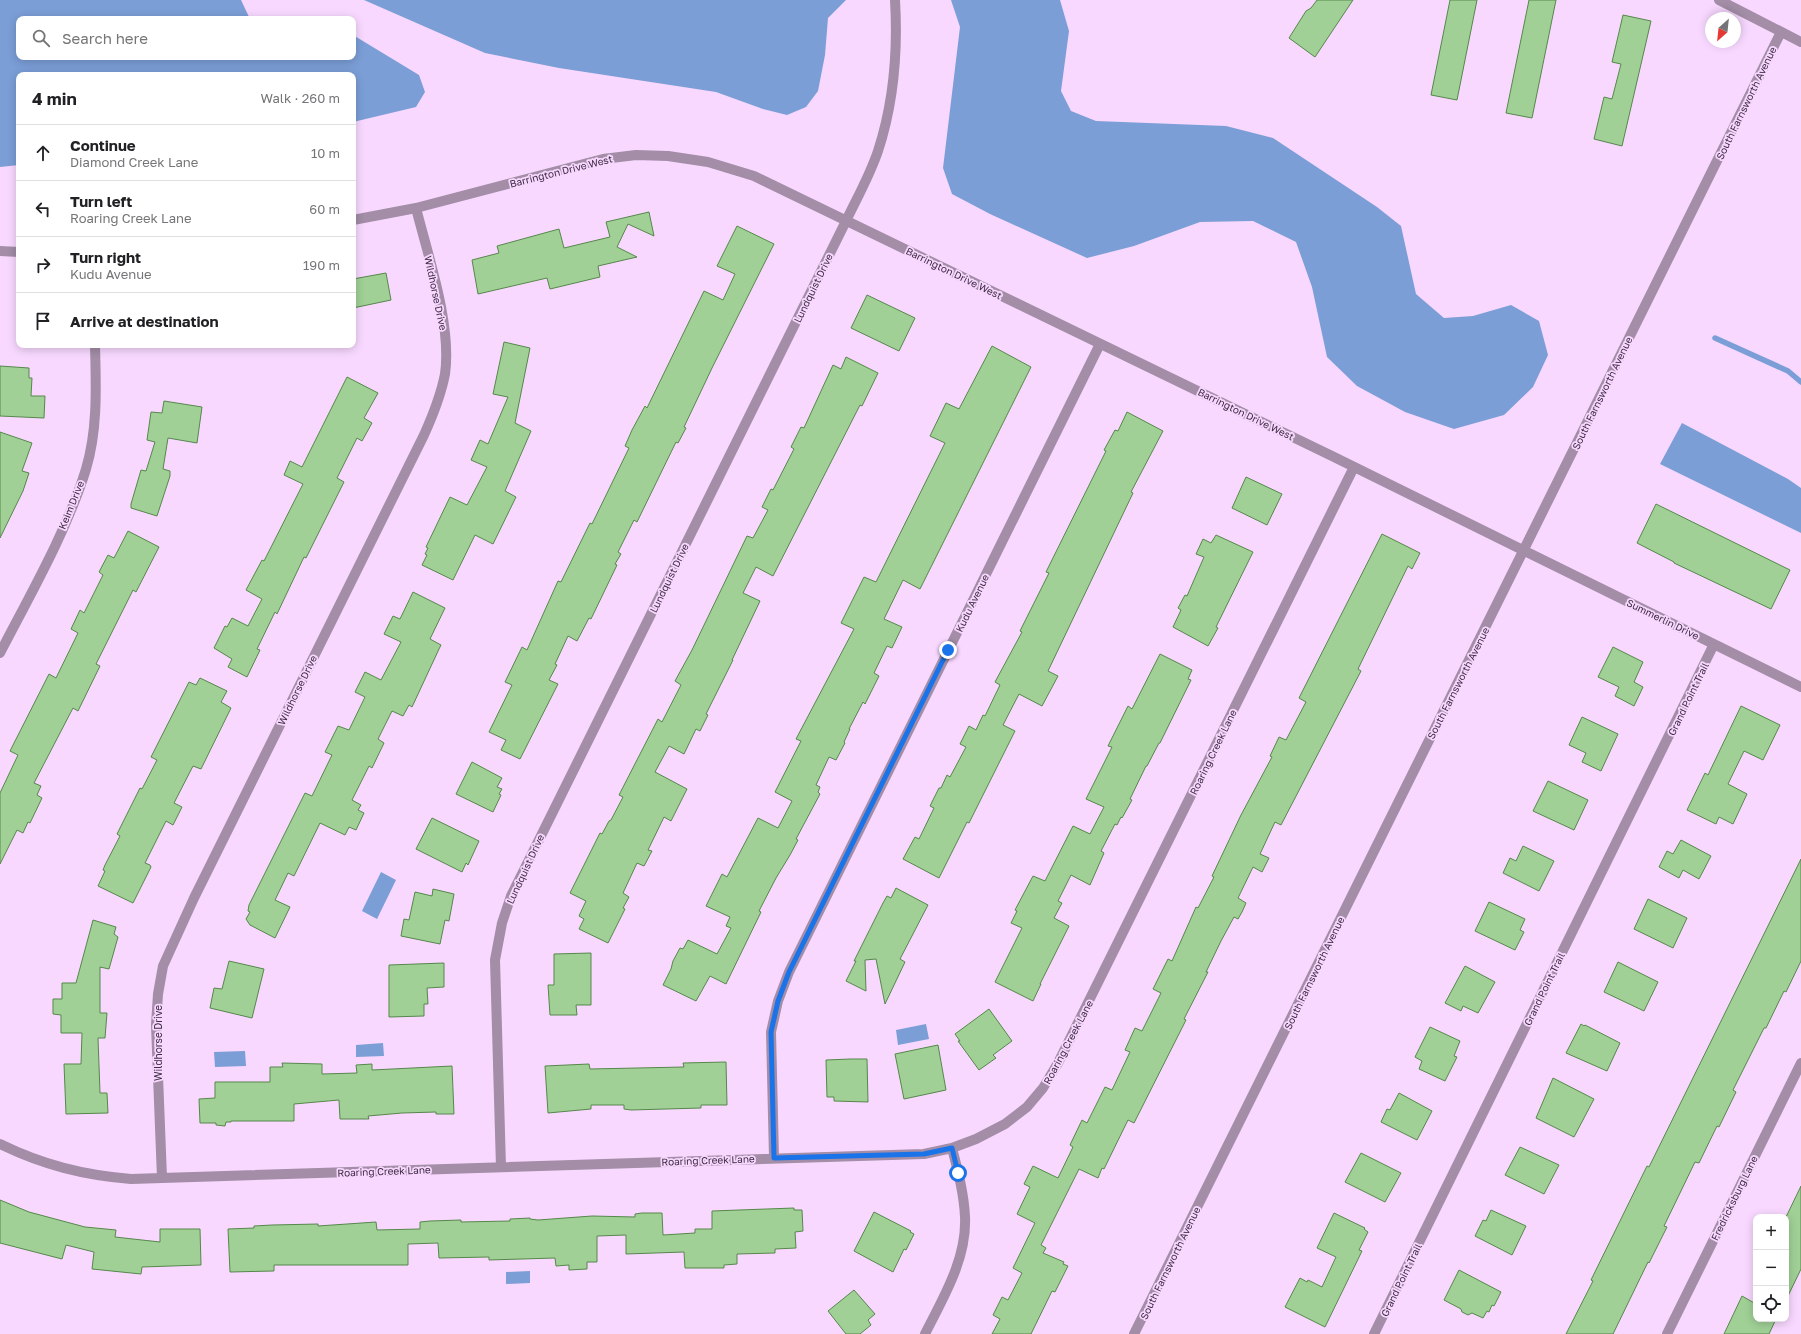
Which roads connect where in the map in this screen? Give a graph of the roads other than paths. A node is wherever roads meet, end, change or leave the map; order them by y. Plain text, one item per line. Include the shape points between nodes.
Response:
1 (895, 0) edge
2 (1719, 0) edge
3 (1781, 32) junction
4 (1801, 42) edge
5 (416, 208) junction
6 (356, 219) edge
7 (846, 221) junction
8 (0, 251) edge
9 (16, 252) edge
10 (1100, 344) junction
11 (94, 348) edge
12 (1354, 467) junction
13 (1524, 550) junction
14 (1714, 644) junction
15 (0, 653) edge
16 (1801, 687) edge
17 (1801, 1063) edge
18 (0, 1144) edge
19 (952, 1148) junction
20 (774, 1158) junction
21 (501, 1167) junction
22 (162, 1178) junction
23 (925, 1334) edge
24 (1134, 1334) edge
25 (1374, 1334) edge
26 (1667, 1334) edge

1 - 7 street, Lundquist Drive via 895,61 887,116 878,151
2 - 3 street
3 - 4 street
3 - 13 street, South Farnsworth Avenue
5 - 6 street, Barrington Drive West
5 - 7 street, Barrington Drive West via 604,159 636,155 708,162 754,176
5 - 22 street, Wildhorse Drive via 442,311 447,344 445,373 438,404 163,966 156,1025
7 - 10 street, Barrington Drive West
7 - 21 street, Lundquist Drive via 509,903 502,923 495,960
8 - 9 street
10 - 12 street, Barrington Drive West
10 - 20 street, Kudu Avenue via 789,972 778,1001 771,1032
11 - 15 street, Keim Drive via 96,402 86,468 60,533
12 - 13 street, Barrington Drive West
12 - 19 street, Roaring Creek Lane via 1058,1063 1043,1088 1027,1107 1005,1124 976,1140
13 - 14 street, Summerlin Drive
13 - 24 street, South Farnsworth Avenue
14 - 16 street, Summerlin Drive
14 - 25 street, Grand Point Trail
17 - 26 street, Fredricksburg Lane
18 - 22 street, Roaring Creek Lane via 68,1170 123,1178
19 - 20 street, Roaring Creek Lane via 924,1154
19 - 23 street via 964,1196 964,1238 953,1277
20 - 21 street, Roaring Creek Lane
21 - 22 street, Roaring Creek Lane

